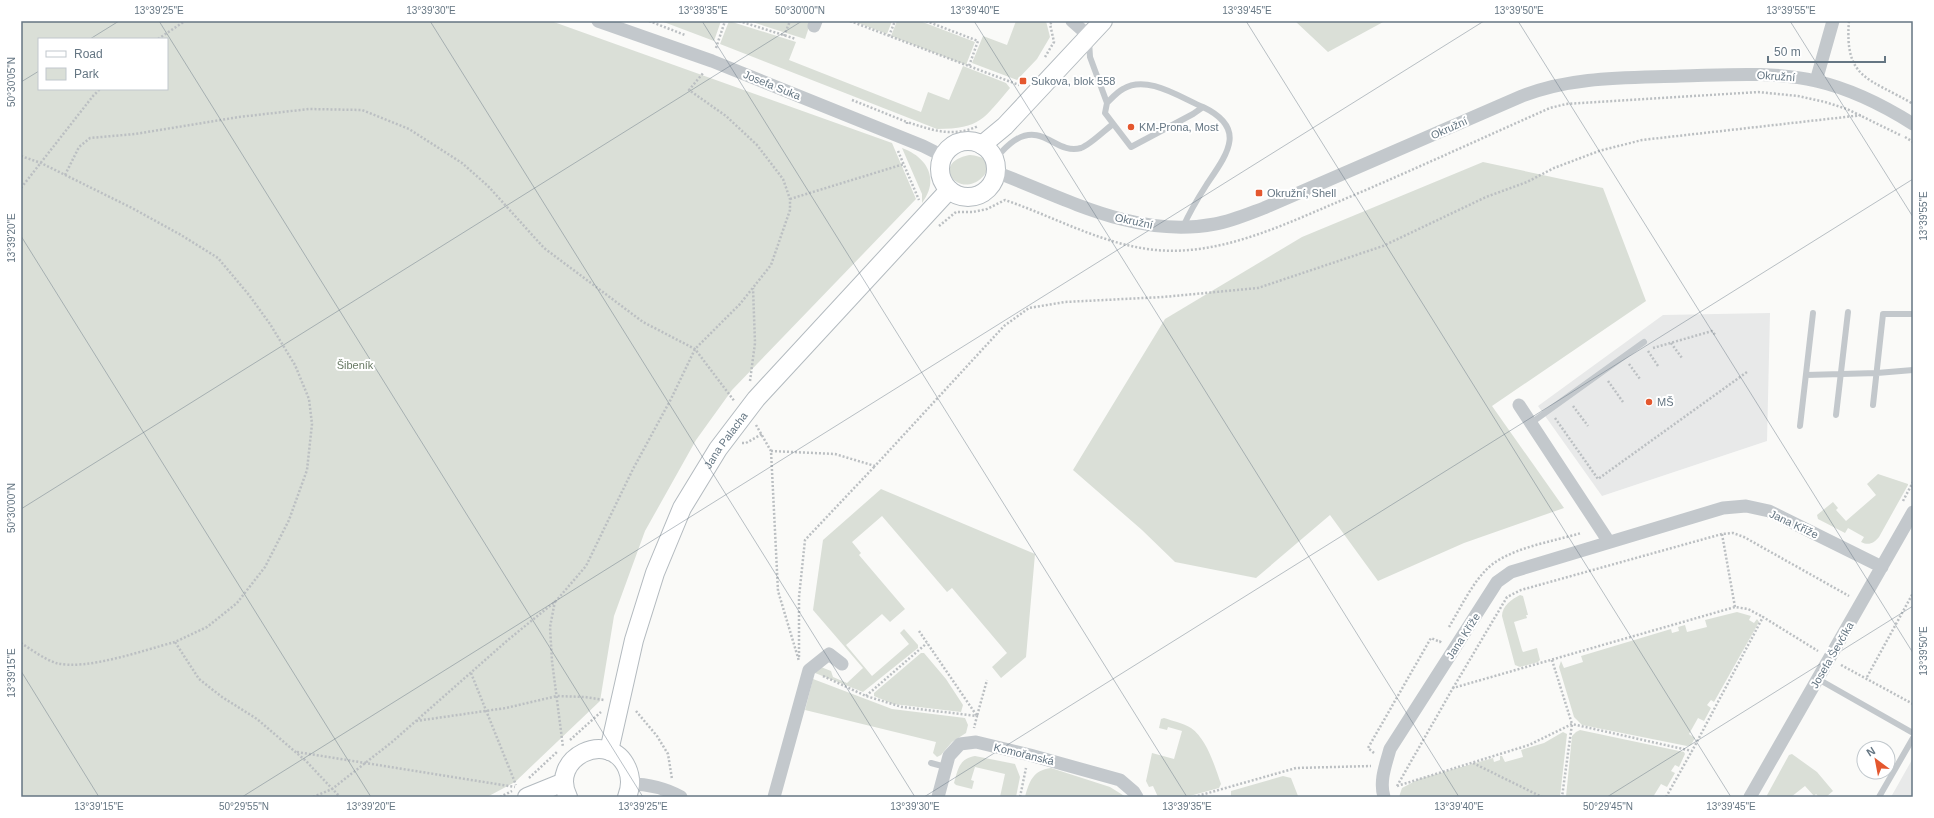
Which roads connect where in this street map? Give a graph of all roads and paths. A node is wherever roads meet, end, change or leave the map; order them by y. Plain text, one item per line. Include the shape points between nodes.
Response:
1 (185, 21) edge
2 (598, 21) edge
3 (725, 21) edge
4 (739, 21) edge
5 (790, 21) edge
6 (850, 21) edge
7 (895, 21) edge
8 (926, 21) edge
9 (1072, 21) edge
10 (1103, 21) edge
11 (1833, 21) edge
12 (1850, 21) edge
13 (784, 36) junction
14 (889, 36) junction
15 (1089, 36) junction
16 (719, 37) dead end
17 (159, 38) edge
18 (796, 39) dead end
19 (712, 61) junction
20 (969, 66) junction
21 (1816, 81) junction
22 (1019, 85) dead end
23 (99, 90) edge
24 (1107, 103) junction
25 (1913, 104) edge
26 (1203, 107) junction
27 (1862, 115) junction
28 (1113, 124) junction
29 (1913, 124) edge
30 (1913, 142) edge
31 (982, 145) junction
32 (21, 156) edge
33 (943, 156) junction
34 (41, 164) junction
35 (904, 164) dead end
36 (995, 166) junction
37 (65, 175) junction
38 (21, 188) edge
39 (949, 190) junction
40 (790, 198) junction
41 (925, 215) junction
42 (1183, 227) junction
43 (753, 287) junction
44 (1848, 312) dead end
45 (1813, 313) dead end
46 (1913, 314) edge
47 (1644, 342) dead end
48 (1671, 342) dead end
49 (695, 349) junction
50 (1647, 349) dead end
51 (1624, 357) junction
52 (1682, 358) dead end
53 (1658, 366) dead end
54 (1913, 370) edge
55 (1747, 372) dead end
56 (1841, 374) junction
57 (1878, 374) junction
58 (1806, 375) junction
59 (1606, 378) dead end
60 (1640, 379) dead end
61 (750, 386) dead end
62 (1622, 402) dead end
63 (1571, 403) dead end
64 (1519, 405) dead end
65 (1873, 405) dead end
66 (1549, 410) junction
67 (1836, 415) dead end
68 (1531, 423) junction
69 (756, 424) dead end
70 (1588, 426) dead end
71 (1800, 426) dead end
72 (771, 451) junction
73 (874, 466) junction
74 (1913, 482) edge
75 (1901, 503) dead end
76 (1913, 512) edge
77 (1722, 534) junction
78 (1609, 542) junction
79 (1882, 567) junction
80 (1913, 593) edge
81 (556, 601) junction
82 (1862, 604) junction
83 (1735, 607) junction
84 (1763, 618) junction
85 (919, 631) dead end
86 (175, 642) junction
87 (21, 643) edge
88 (928, 643) junction
89 (1830, 659) junction
90 (1552, 660) junction
91 (842, 664) dead end
92 (804, 666) junction
93 (471, 673) junction
94 (1866, 678) junction
95 (1818, 679) junction
96 (987, 680) dead end
97 (1453, 688) junction
98 (557, 696) junction
99 (866, 696) junction
100 (614, 702) junction
101 (1913, 704) edge
102 (487, 711) junction
103 (977, 716) junction
104 (416, 721) junction
105 (1572, 724) junction
106 (1913, 733) edge
107 (1913, 738) edge
108 (976, 742) junction
109 (563, 747) dead end
110 (295, 751) junction
111 (609, 751) junction
112 (1692, 751) junction
113 (1030, 755) junction
114 (1472, 762) junction
115 (931, 763) dead end
116 (364, 764) junction
117 (946, 767) junction
118 (1370, 772) dead end
119 (1397, 786) junction
120 (332, 789) junction
121 (566, 789) edge
122 (629, 790) edge
123 (522, 792) edge
124 (676, 794) edge
125 (1383, 794) edge
126 (313, 797) edge
127 (340, 797) edge
128 (500, 797) edge
129 (774, 797) edge
130 (938, 797) edge
131 (1020, 797) edge
132 (1137, 797) edge
133 (1194, 797) edge
134 (1542, 797) edge
135 (1562, 797) edge
136 (1666, 797) edge
137 (1750, 797) edge
138 (1879, 797) edge

1 - 17 path
2 - 19 street, Josefa Suka
3 - 16 path
4 - 13 path
5 - 13 path
6 - 14 path
7 - 14 path
8 - 20 path via 978,41
9 - 15 street
10 - 15 street
11 - 21 street
12 - 25 path via 1848,48 1856,68 1869,79
13 - 18 path
14 - 20 path
15 - 24 lane via 1090,57
15 - 31 street via 1005,126
19 - 33 street, Josefa Suka
19 - 40 path via 689,90 726,116 757,145 783,180
20 - 22 path
21 - 29 street, Okružní via 1885,107
21 - 42 street, Okružní via 1783,76 1736,74 1598,79 1548,86 1264,208 1214,224
23 - 34 path
24 - 26 lane via 1124,88 1140,84 1157,87
24 - 28 lane via 1105,113
26 - 28 lane via 1131,148
26 - 42 lane via 1214,112 1226,124 1230,146 1224,160 1193,205
27 - 30 path
27 - 41 path via 1811,98 1758,92 1566,104 1550,108 1389,181 1271,230 1223,244 1185,251 1149,249 1101,238 1039,211 1005,200 974,212 956,212 940,226
27 - 73 path via 1642,140 1599,151 1486,197 1383,246 1258,288 1163,297 1065,302 1029,308 1004,326
28 - 36 lane via 1082,148 1069,150 1039,134 1027,134 1016,139
31 - 33 street via 974,141 956,143 948,148
31 - 36 street via 989,150
32 - 34 path
33 - 39 street via 940,174
34 - 37 path
34 - 38 path
35 - 40 path
36 - 39 street via 993,182 981,194 964,197
36 - 42 street, Okružní via 1114,218 1147,225
37 - 49 path via 79,147 90,138 301,110 362,110 409,129 462,163 488,186 544,248 643,322
37 - 86 path via 181,235 218,258 270,324 295,364 309,399 312,424 307,470 289,520 265,567 237,603 207,627
39 - 41 street, Jana Palacha
40 - 43 path via 790,210 771,265
41 - 100 street, Jana Palacha via 756,399 718,449 682,508 655,573
43 - 49 path via 740,304
43 - 61 path via 755,344
44 - 56 lane
45 - 58 lane
46 - 57 lane via 1883,314
47 - 51 lane
48 - 52 path
49 - 81 path via 586,566
50 - 53 path
51 - 60 path
51 - 66 lane
54 - 57 lane
55 - 66 path via 1598,479
56 - 57 lane
56 - 58 lane
56 - 67 lane
57 - 65 lane
58 - 71 lane
59 - 62 path
63 - 70 path
64 - 68 street
66 - 68 lane
68 - 78 street
69 - 72 path
72 - 73 path via 835,454
72 - 92 path via 778,590
73 - 92 path via 805,540 799,597
74 - 75 path
76 - 79 street, Josefa Ševčíka
77 - 82 path via 1733,533 1744,537
77 - 83 path
77 - 97 path via 1521,590 1507,597
78 - 79 street, Jana Kříže via 1723,508 1746,506 1769,511
78 - 125 street, Jana Kříže via 1511,572 1497,582 1390,749 1383,776
79 - 82 street, Josefa Ševčíka
80 - 94 path
81 - 93 path
81 - 98 path via 550,627
82 - 89 street, Josefa Ševčíka
83 - 84 path via 1748,609
83 - 90 path
84 - 89 path
84 - 112 path
85 - 88 path
86 - 87 path via 74,665 56,663
86 - 110 path via 198,679 257,719
88 - 99 path
88 - 103 path
89 - 94 path
89 - 95 street, Josefa Ševčíka
90 - 97 path
90 - 105 path
91 - 92 street via 829,654
92 - 99 path
92 - 129 street
93 - 102 path
93 - 104 path
94 - 101 path
95 - 106 lane
95 - 137 street, Josefa Ševčíka
96 - 103 path
97 - 119 path
98 - 100 path
98 - 102 path
98 - 109 path
99 - 103 path via 902,706
100 - 111 street, Jana Palacha
100 - 124 path via 637,704 636,712 657,736 668,754
102 - 104 path
102 - 123 path
103 - 108 path via 974,729
104 - 116 path
105 - 112 path
105 - 114 path via 1529,745
105 - 135 path
107 - 138 lane
108 - 113 street, Komořanská
108 - 117 street, Komořanská via 960,744 949,756
110 - 116 path
110 - 120 path
111 - 121 street via 588,750 578,755 568,767
111 - 122 street via 625,764 629,774
112 - 136 path
113 - 131 path
113 - 132 street, Komořanská via 1120,780
114 - 119 path
114 - 134 path
115 - 117 lane
116 - 120 path
116 - 123 path
117 - 130 street, Komořanská
118 - 133 path via 1371,766 1296,768
119 - 125 path
120 - 126 path
120 - 127 path
121 - 123 street
122 - 124 street via 646,784
123 - 128 path

